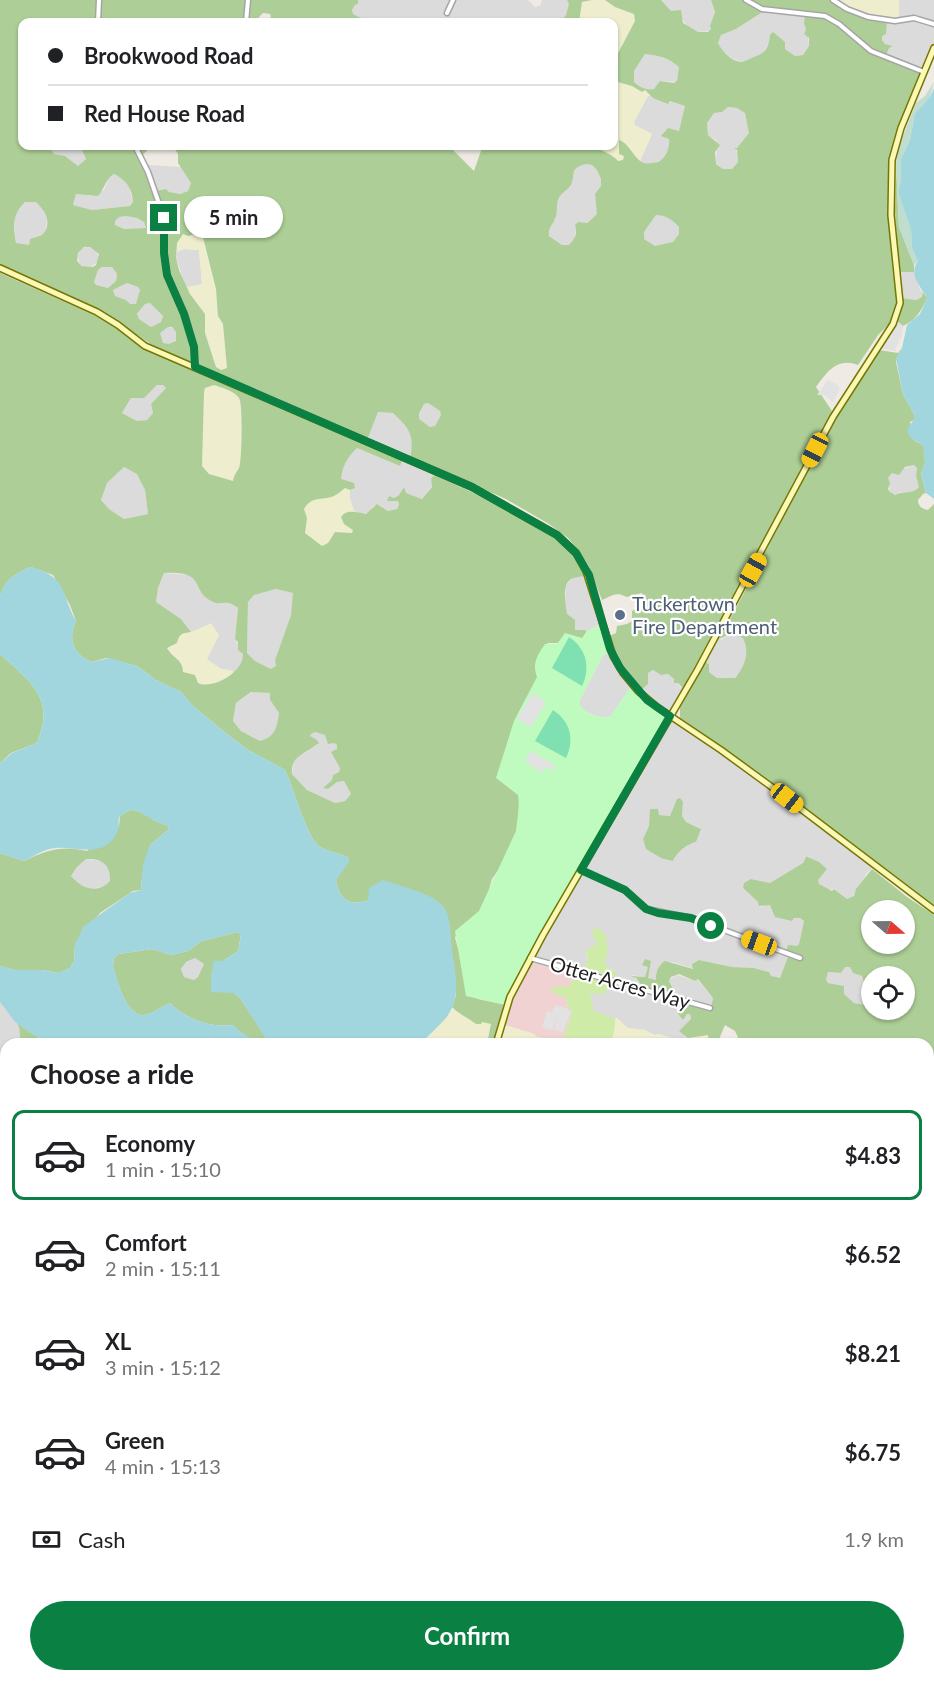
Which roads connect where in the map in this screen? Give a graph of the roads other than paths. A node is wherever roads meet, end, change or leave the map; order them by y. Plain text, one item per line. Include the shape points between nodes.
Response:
1 (99, 0) edge
2 (248, 0) edge
3 (453, 0) edge
4 (746, 0) edge
5 (833, 0) edge
6 (447, 13) dead end
7 (98, 18) edge
8 (246, 18) edge
9 (934, 24) edge
10 (934, 48) edge
11 (924, 72) junction
12 (137, 150) edge
13 (0, 268) edge
14 (195, 367) junction
15 (670, 716) junction
16 (581, 870) junction
17 (934, 910) edge
18 (530, 958) junction
19 (800, 958) dead end
20 (711, 1008) dead end
21 (498, 1038) edge

1 - 7 street
2 - 8 street
3 - 6 street
4 - 11 street via 762,9 825,16 871,51
5 - 9 street via 868,17 895,21 914,18
10 - 11 main road
11 - 15 main road via 901,129 891,167 891,215 900,298 896,318 833,417
12 - 14 street via 164,218 167,275 184,314 194,347
13 - 14 main road via 97,312 144,346
14 - 15 main road via 472,487 557,535 576,553 589,575 610,649 620,668 647,700
15 - 16 main road
15 - 17 main road via 780,793
16 - 18 main road
16 - 19 street via 625,890 646,909 691,918
18 - 20 street, Otter Acres Way
18 - 21 main road via 510,998

